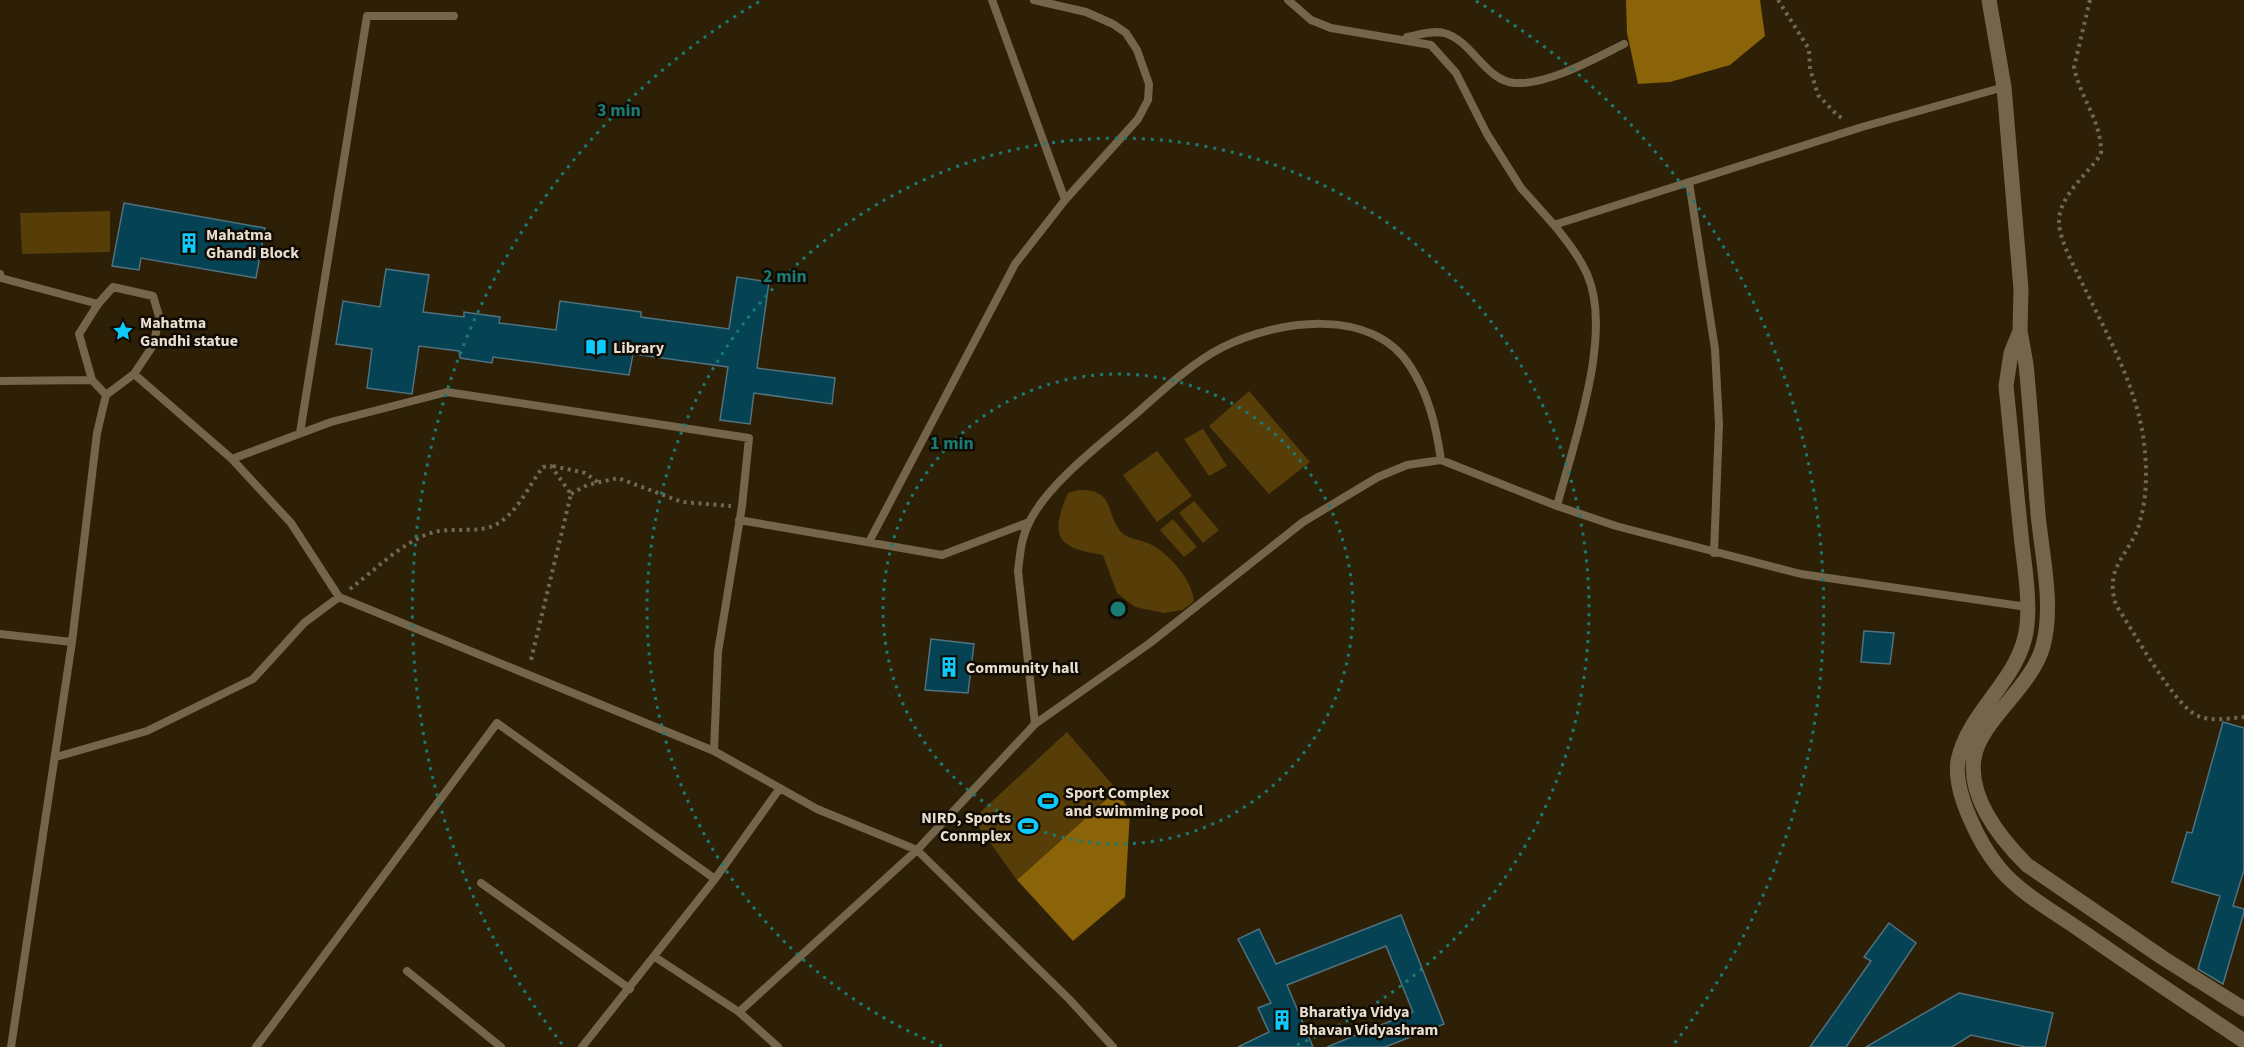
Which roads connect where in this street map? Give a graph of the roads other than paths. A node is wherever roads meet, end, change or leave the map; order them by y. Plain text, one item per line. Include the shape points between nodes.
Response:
1 (992, 0) edge
2 (1034, 0) edge
3 (1288, 0) edge
4 (1989, 0) edge
5 (453, 16) dead end
6 (1402, 38) junction
7 (1624, 44) dead end
8 (2004, 87) junction
9 (1689, 182) junction
10 (1065, 200) junction
11 (1554, 225) junction
12 (0, 276) edge
13 (98, 304) junction
14 (2020, 331) junction
15 (134, 374) junction
16 (92, 380) junction
17 (0, 381) edge
18 (106, 395) junction
19 (300, 433) junction
20 (232, 459) junction
21 (1441, 460) junction
22 (1557, 506) junction
23 (739, 520) junction
24 (1029, 522) junction
25 (869, 542) junction
26 (1714, 553) junction
27 (339, 597) junction
28 (2027, 607) junction
29 (0, 634) edge
30 (72, 642) junction
31 (1035, 724) junction
32 (714, 751) junction
33 (56, 757) junction
34 (1974, 776) junction
35 (1958, 777) junction
36 (780, 788) junction
37 (917, 850) junction
38 (715, 879) junction
39 (482, 882) dead end
40 (655, 957) junction
41 (407, 971) dead end
42 (630, 989) junction
43 (2243, 1003) edge
44 (739, 1012) junction
45 (2244, 1041) edge
46 (11, 1047) edge
47 (256, 1047) edge
48 (501, 1047) edge
49 (582, 1047) edge
50 (778, 1047) edge
51 (1113, 1047) edge

1 - 10 lane
2 - 10 lane via 1086,12 1126,33 1137,50 1149,84 1148,100 1138,119
3 - 6 lane via 1311,20 1331,28
4 - 8 street
5 - 19 lane via 367,16
6 - 7 lane via 1442,32 1457,39 1492,72 1515,83 1559,73
6 - 11 lane via 1431,45 1446,60 1521,188
8 - 9 lane
8 - 14 street
9 - 11 lane
9 - 26 lane via 1715,349 1719,424
10 - 25 lane via 999,289
11 - 22 lane via 1588,275 1596,307 1596,339 1580,424
12 - 13 lane
13 - 15 lane via 113,287 153,296 159,316 154,344
13 - 16 lane via 79,334
14 - 28 street via 2011,354 2006,386
14 - 34 street via 2027,371 2046,625 2036,664 1983,737 1974,757
15 - 18 lane
15 - 20 lane
16 - 17 lane
16 - 18 lane
18 - 30 lane via 97,433
19 - 20 lane
19 - 23 lane via 447,392 749,438
20 - 27 lane via 291,523
21 - 22 lane
21 - 24 lane via 1435,421 1423,388 1409,364 1385,341 1353,326 1312,324 1266,330 1223,347 1190,368 1088,455 1052,491
21 - 31 lane via 1407,465 1378,477 1303,522 1150,643
22 - 26 lane
23 - 25 lane
23 - 32 lane via 718,652
24 - 25 lane via 942,555
24 - 31 lane via 1020,548 1018,572
26 - 28 lane via 1802,574
27 - 32 lane
27 - 33 lane via 304,623 253,679 147,731
28 - 35 street via 2020,653 1969,732 1961,750
29 - 30 lane
30 - 33 lane
31 - 37 lane
32 - 36 lane
33 - 46 lane
34 - 35 street
34 - 43 street via 1984,809 2027,865 2163,958
35 - 45 street via 1964,802 1984,845 2013,881
36 - 37 lane via 817,809
36 - 38 lane
37 - 44 lane
37 - 51 lane
38 - 40 lane
38 - 47 lane via 497,723
39 - 42 lane
40 - 42 lane
40 - 44 lane
41 - 48 lane
42 - 49 lane
44 - 50 lane

